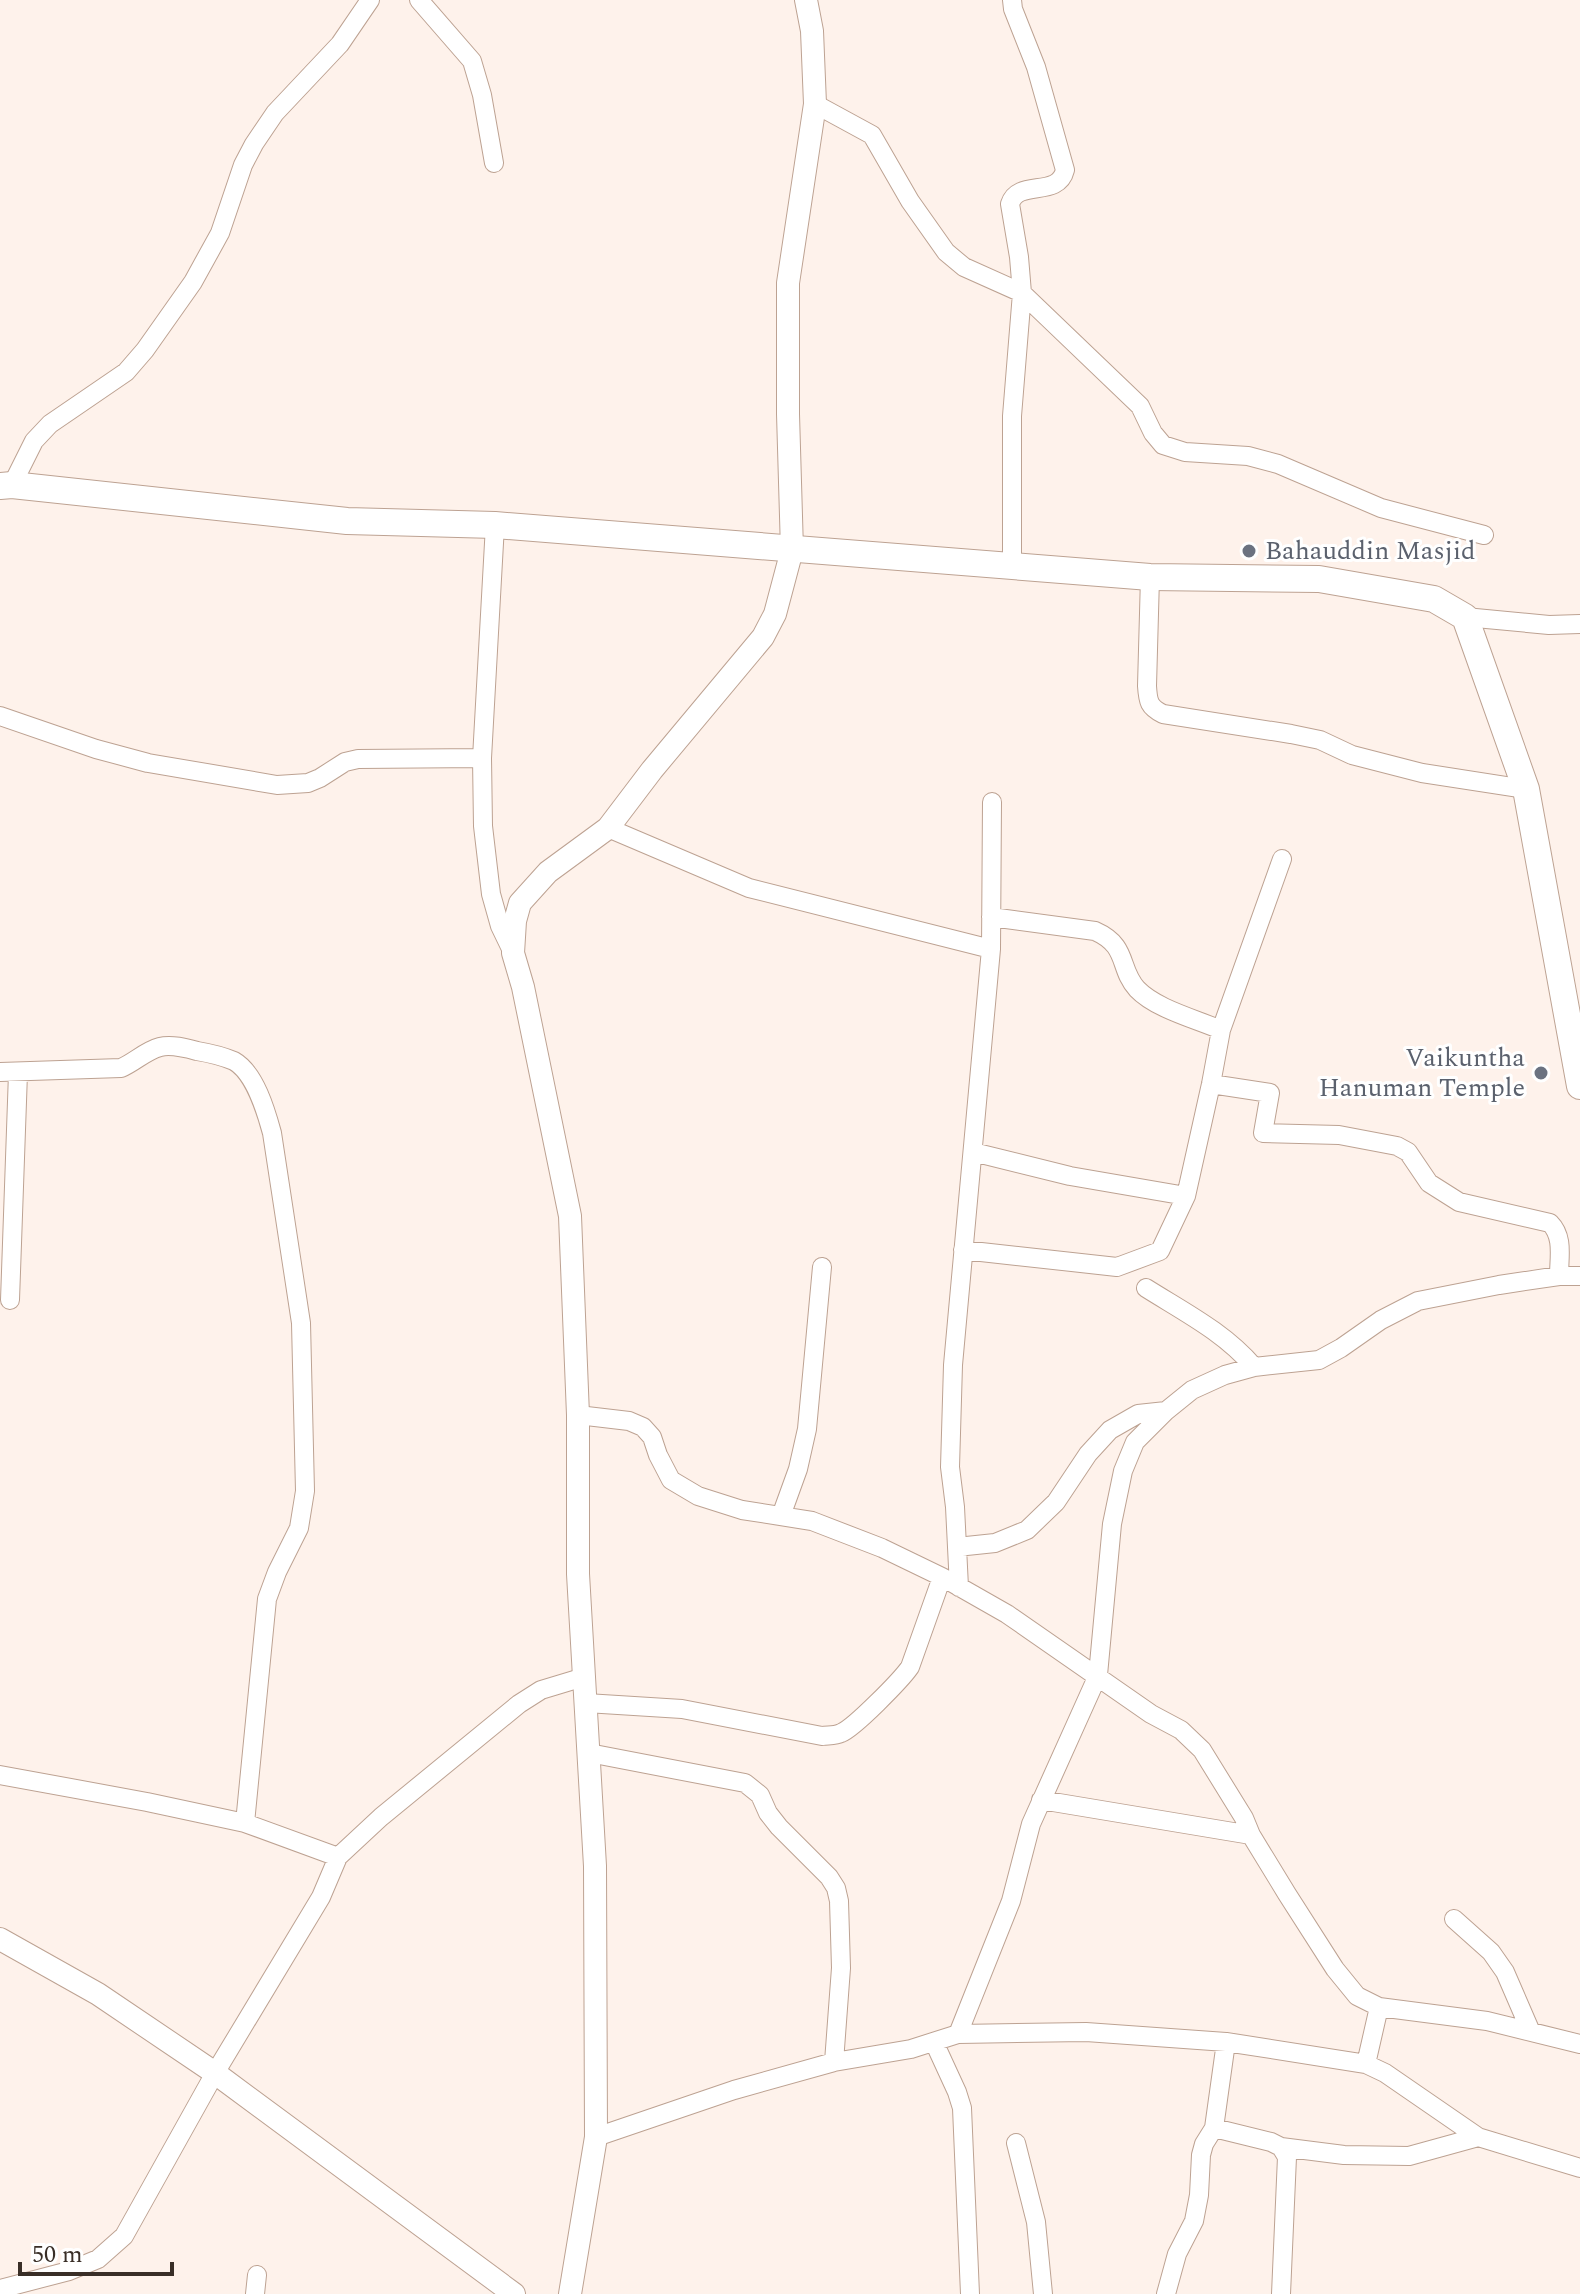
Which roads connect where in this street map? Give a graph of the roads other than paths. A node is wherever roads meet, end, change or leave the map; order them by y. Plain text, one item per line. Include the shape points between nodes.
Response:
1 (370, 0) edge
2 (419, 0) edge
3 (806, 0) edge
4 (1012, 0) edge
5 (815, 104) junction
6 (494, 163) dead end
7 (1022, 293) junction
8 (6, 485) edge
9 (495, 525) junction
10 (1484, 535) dead end
11 (792, 550) junction
12 (1012, 566) junction
13 (1150, 577) junction
14 (1465, 617) junction
15 (1580, 624) edge
16 (0, 716) edge
17 (482, 758) junction
18 (1526, 789) junction
19 (992, 802) dead end
20 (608, 828) junction
21 (1282, 859) dead end
22 (991, 917) junction
23 (991, 949) junction
24 (513, 953) junction
25 (1221, 1030) junction
26 (9, 1072) edge
27 (1211, 1084) junction
28 (1580, 1086) edge
29 (973, 1152) junction
30 (1186, 1196) junction
31 (963, 1250) junction
32 (822, 1267) dead end
33 (1559, 1276) junction
34 (1580, 1276) edge
35 (1146, 1288) dead end
36 (10, 1300) dead end
37 (1254, 1367) junction
38 (1166, 1411) junction
39 (578, 1415) junction
40 (781, 1516) junction
41 (957, 1547) junction
42 (950, 1582) junction
43 (1098, 1675) junction
44 (584, 1677) junction
45 (586, 1703) junction
46 (589, 1753) junction
47 (0, 1775) edge
48 (1041, 1800) junction
49 (245, 1823) junction
50 (1251, 1835) junction
51 (338, 1857) junction
52 (1454, 1919) dead end
53 (0, 1939) edge
54 (1379, 2007) junction
55 (1531, 2032) junction
56 (958, 2034) junction
57 (934, 2042) junction
58 (1226, 2042) junction
59 (1580, 2044) edge
60 (834, 2062) junction
61 (1366, 2064) junction
62 (215, 2073) junction
63 (1214, 2128) junction
64 (596, 2137) junction
65 (1478, 2137) junction
66 (1016, 2143) dead end
67 (1281, 2147) junction
68 (1580, 2168) edge
69 (0, 2289) edge
70 (514, 2294) edge
71 (570, 2294) edge
72 (970, 2294) edge
73 (1043, 2294) edge
74 (1166, 2294) edge
75 (1281, 2294) edge

1 - 8 street via 340,44 275,113 254,144 220,233 145,350 126,372 50,424
2 - 6 street via 472,61
3 - 5 street
4 - 7 street via 1065,170 1056,185 1012,197
5 - 7 street via 872,135 946,252 964,267
5 - 11 street via 788,283
7 - 10 street via 1140,406 1163,445 1278,464 1381,508
7 - 12 street via 1012,416
8 - 9 main road via 347,521
9 - 11 main road
9 - 17 street
11 - 12 main road
11 - 20 street via 775,614 763,637
12 - 13 main road
13 - 14 main road via 1319,579 1434,599
13 - 18 street via 1151,708 1320,740 1352,755 1422,773
14 - 15 street
14 - 18 main road
16 - 17 street via 148,763 277,785 308,783 358,759
17 - 24 street via 491,894
18 - 28 main road
19 - 22 street
20 - 23 street via 749,888
20 - 24 street via 548,872 520,903
21 - 25 street
22 - 23 street
22 - 25 street via 1108,936 1135,987 1150,1000
23 - 29 street
24 - 39 street via 570,1216
25 - 27 street
26 - 36 street
26 - 49 street via 121,1068 163,1046 185,1048 237,1063 264,1104 301,1323 305,1491 299,1528 267,1599
27 - 30 street
27 - 33 street via 1270,1093 1263,1133 1339,1135 1397,1146 1447,1196 1550,1223 1560,1237
29 - 30 street
29 - 31 street
30 - 31 street via 1160,1251 1117,1267
31 - 41 street via 950,1467
32 - 40 street via 807,1429
33 - 34 street
33 - 37 street via 1418,1301 1319,1360
35 - 37 street via 1220,1334
37 - 38 street via 1192,1390
38 - 41 street via 1138,1414 1110,1430 1056,1502 1027,1530 995,1543
38 - 43 street via 1135,1442 1123,1471 1112,1524
39 - 40 street via 643,1427 671,1480 698,1496
39 - 44 street
40 - 42 street via 812,1521 882,1548
41 - 42 street
42 - 43 street
42 - 45 street via 901,1680 839,1735 682,1709
43 - 48 street
43 - 50 street via 1202,1750
44 - 45 street
44 - 51 street via 541,1690 519,1704
45 - 46 street
46 - 60 street via 745,1783 829,1877 839,1901 841,1968
46 - 64 street
47 - 49 street
48 - 50 street
48 - 56 street via 1011,1901
49 - 51 street
50 - 54 street via 1335,1969 1357,1996
51 - 62 street via 321,1897
52 - 55 street via 1505,1972
53 - 62 street via 98,1994
54 - 55 street
54 - 61 street
55 - 59 street
56 - 57 street
56 - 58 street via 1086,2032
57 - 60 street
57 - 72 street via 962,2108
58 - 61 street
58 - 63 street
60 - 64 street
61 - 65 street
62 - 69 street via 124,2236 98,2259
62 - 70 street
63 - 67 street
63 - 74 street via 1201,2155 1194,2221 1177,2254
64 - 71 street
65 - 67 street via 1409,2156
65 - 68 street
66 - 73 street via 1036,2222
67 - 75 street via 1287,2157

